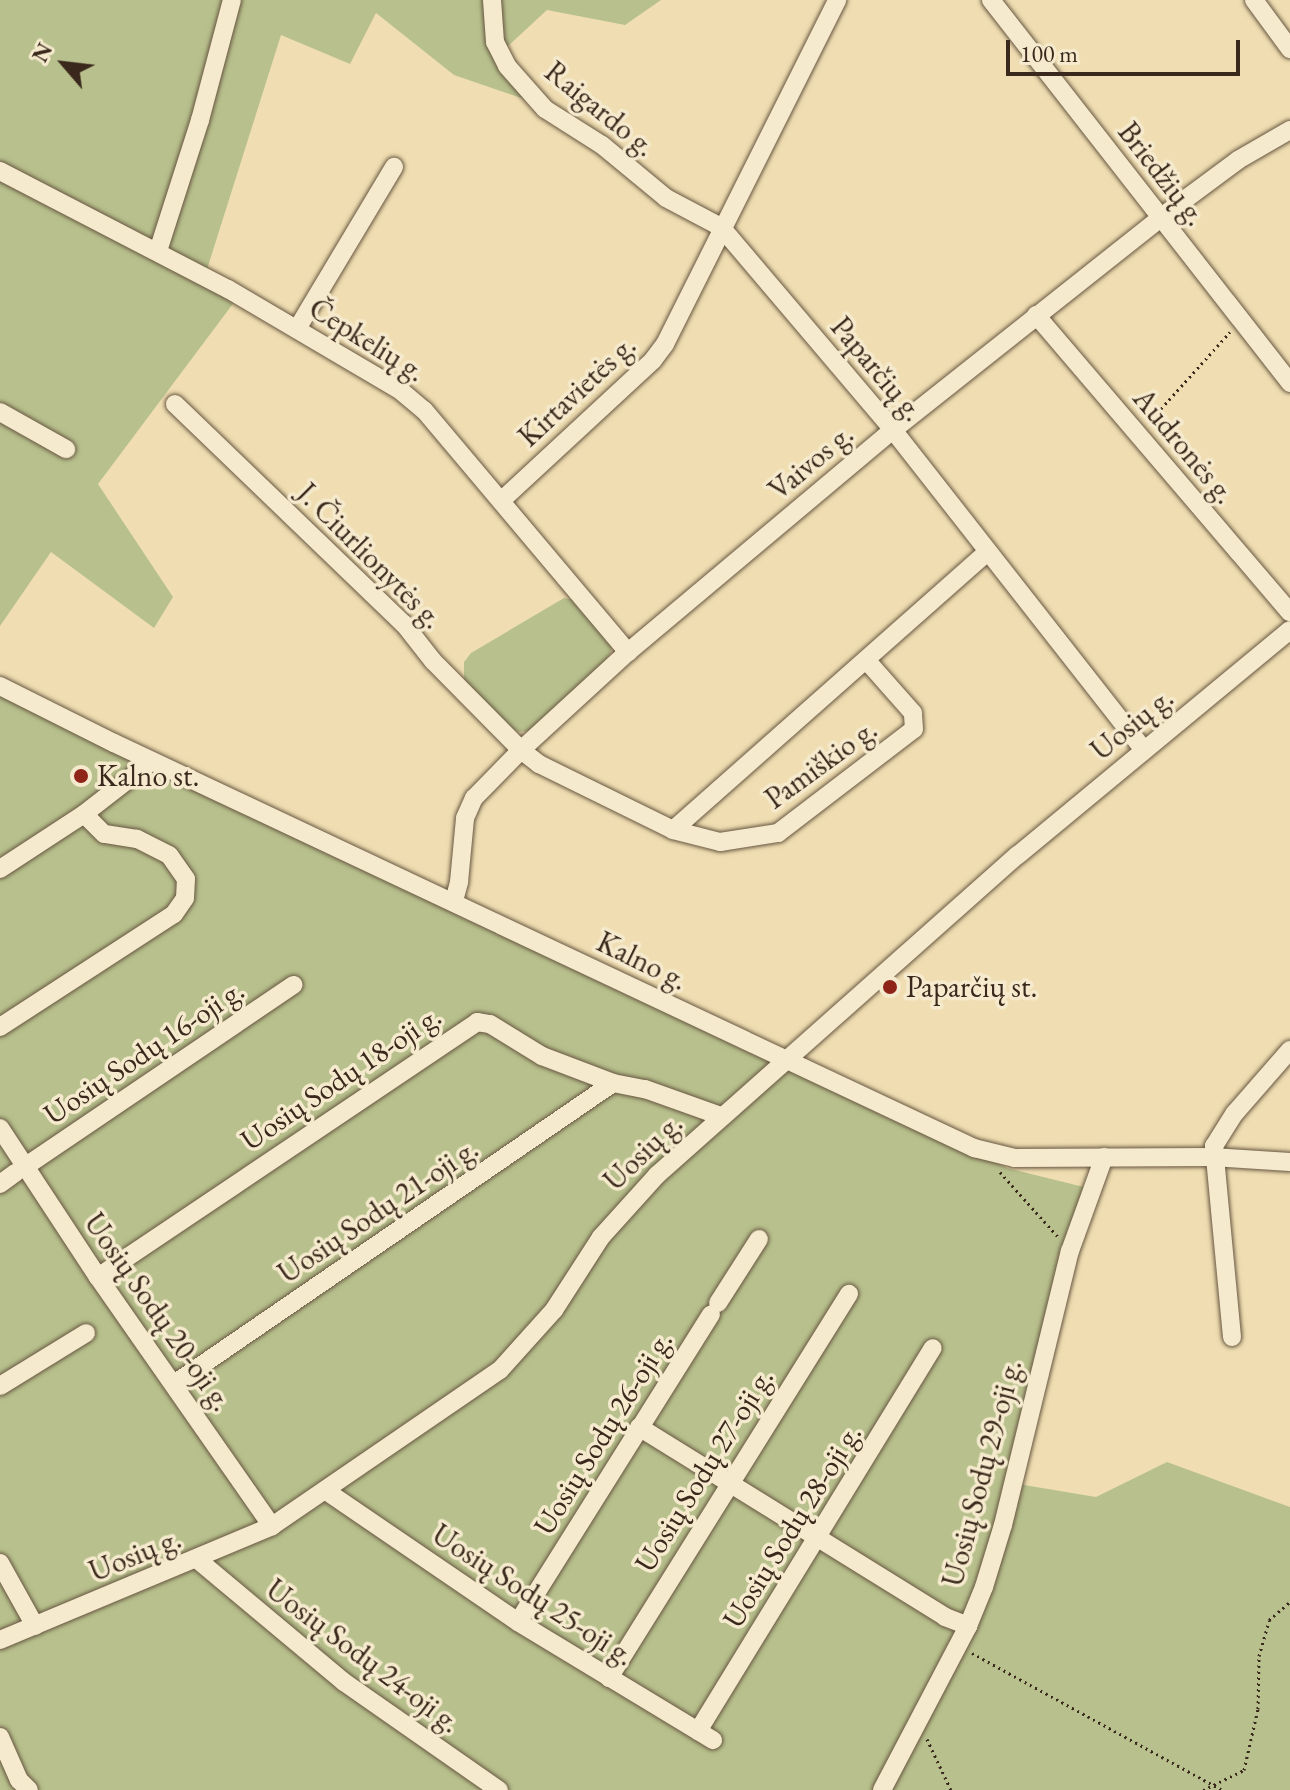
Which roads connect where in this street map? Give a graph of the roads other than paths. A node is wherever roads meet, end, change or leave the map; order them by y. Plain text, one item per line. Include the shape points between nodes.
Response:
1 (232, 0) edge
2 (492, 0) edge
3 (837, 0) edge
4 (991, 0) edge
5 (1254, 0) edge
6 (1290, 49) edge
7 (1290, 130) edge
8 (394, 167) dead end
9 (0, 171) edge
10 (1160, 218) junction
11 (721, 227) junction
12 (158, 251) junction
13 (1036, 315) junction
14 (297, 329) junction
15 (1290, 383) edge
16 (175, 404) dead end
17 (0, 412) edge
18 (893, 430) junction
19 (66, 449) dead end
20 (502, 500) junction
21 (987, 552) junction
22 (1290, 612) edge
23 (1290, 630) edge
24 (628, 652) junction
25 (867, 661) junction
26 (8, 690) edge
27 (0, 705) edge
28 (521, 750) junction
29 (1144, 750) junction
30 (152, 761) junction
31 (84, 814) junction
32 (673, 830) junction
33 (0, 869) edge
34 (454, 901) junction
35 (293, 985) dead end
36 (0, 1027) edge
37 (1290, 1050) edge
38 (783, 1061) junction
39 (613, 1083) junction
40 (721, 1116) junction
41 (0, 1128) edge
42 (1104, 1157) junction
43 (1212, 1157) junction
44 (1290, 1162) edge
45 (14, 1174) edge
46 (759, 1239) dead end
47 (98, 1277) junction
48 (849, 1294) dead end
49 (86, 1333) dead end
50 (1232, 1337) dead end
51 (933, 1348) dead end
52 (174, 1384) junction
53 (0, 1386) edge
54 (639, 1427) junction
55 (728, 1482) junction
56 (326, 1491) junction
57 (272, 1526) junction
58 (818, 1540) junction
59 (198, 1560) junction
60 (0, 1563) edge
61 (518, 1622) junction
62 (35, 1626) junction
63 (968, 1626) junction
64 (0, 1640) edge
65 (609, 1678) junction
66 (705, 1736) joint
67 (0, 1737) edge
68 (29, 1790) edge
69 (499, 1790) edge
70 (882, 1790) edge

1 - 12 street
2 - 11 street, Raigardo g. via 495,42 507,66 545,109 602,145 666,198
3 - 11 street
4 - 10 street, Briedžių g.
5 - 6 street
7 - 10 street, Vaivos g. via 1238,160
8 - 14 street
9 - 12 street, Čepkelių g.
10 - 13 street, Vaivos g.
10 - 15 street, Briedžių g.
11 - 18 street, Paparčių g.
11 - 20 street, Kirtavietės g. via 653,360
12 - 14 street, Čepkelių g.
13 - 18 street, Vaivos g.
13 - 22 street, Audronės g.
14 - 20 street, Čepkelių g. via 371,371 424,410
16 - 28 street, J. Čiurlionytės g. via 404,624
17 - 19 street
18 - 21 street, Paparčių g.
18 - 24 street, Vaivos g.
20 - 24 street, Čepkelių g.
21 - 25 street, Pamiškio g.
21 - 29 street, Paparčių g.
23 - 29 street, Uosių g.
24 - 28 street, Vaivos g.
25 - 32 street, Pamiškio g.
25 - 32 street, Pamiškio g. via 913,713 914,729 778,833 720,842
26 - 27 street
26 - 30 street, Kalno g.
28 - 32 street, Pamiškio g. via 539,764
28 - 34 street, Vaivos g. via 474,798 465,818
29 - 38 street, Uosių g.
30 - 31 street
30 - 34 street, Kalno g.
31 - 33 street
31 - 36 street via 104,834 137,839 169,855 186,879 185,898 174,914
34 - 38 street, Kalno g.
35 - 45 street, Uosių Sodų 16-oji g.
37 - 43 street via 1222,1130
38 - 40 street, Uosių g.
38 - 42 street, Kalno g. via 1000,1156
39 - 40 street, Uosių Sodų 18-oji g.
39 - 47 street, Uosių Sodų 18-oji g. via 542,1056 484,1021 471,1024
39 - 52 street, Uosių Sodų 21-oji g.
40 - 56 street, Uosių g. via 625,1208 554,1310 500,1370
41 - 45 street, Uosių Sodų 20-oji g.
42 - 43 street, Kalno g.
42 - 63 street, Uosių Sodų 29-oji g. via 1070,1251 1003,1525
43 - 44 street, Kalno g.
43 - 50 street
45 - 47 street, Uosių Sodų 20-oji g.
46 - 54 street, Uosių Sodų 26-oji g.
47 - 52 street, Uosių Sodų 20-oji g.
48 - 55 street, Uosių Sodų 27-oji g.
49 - 53 street
51 - 58 street, Uosių Sodų 28-oji g.
52 - 57 street, Uosių Sodų 20-oji g.
54 - 55 street
54 - 61 street, Uosių Sodų 26-oji g.
55 - 58 street
55 - 65 street, Uosių Sodų 27-oji g.
56 - 57 street, Uosių g.
56 - 61 street, Uosių Sodų 25-oji g.
57 - 59 street, Uosių g.
58 - 63 street
58 - 66 street, Uosių Sodų 28-oji g.
59 - 62 street, Uosių g.
59 - 69 street, Uosių Sodų 24-oji g. via 344,1682
60 - 62 street
61 - 65 street, Uosių Sodų 25-oji g.
62 - 64 street, Uosių g.
63 - 70 street, Uosių Sodų 29-oji g.
65 - 66 street, Uosių Sodų 25-oji g.
67 - 68 street

